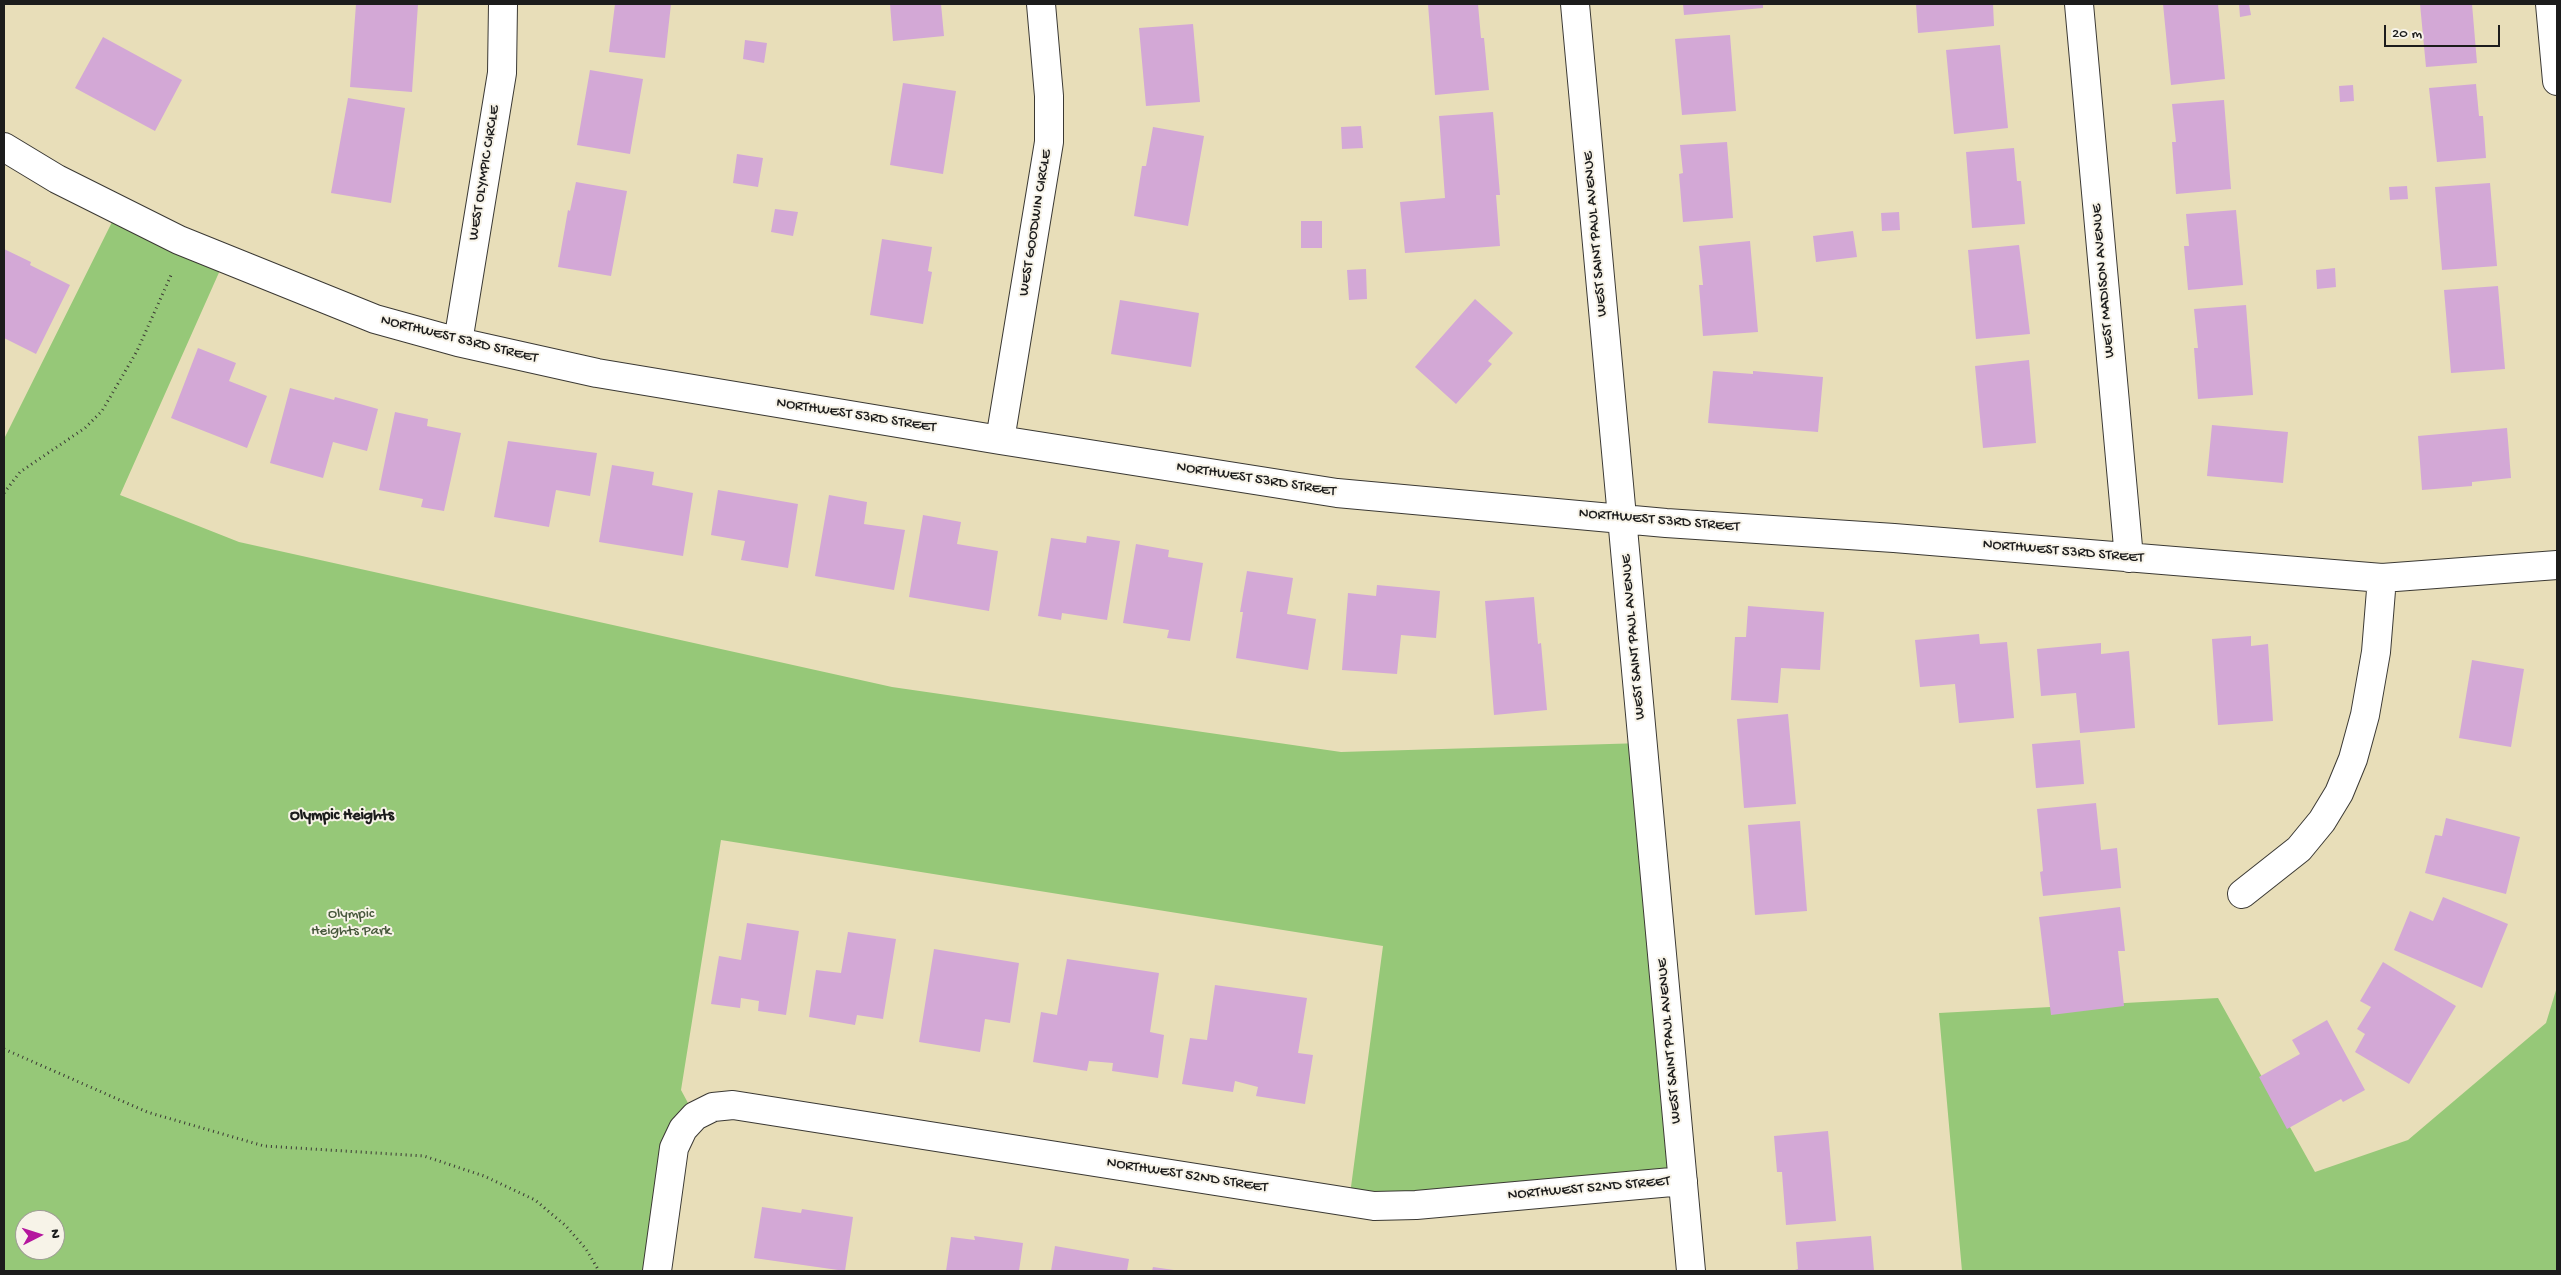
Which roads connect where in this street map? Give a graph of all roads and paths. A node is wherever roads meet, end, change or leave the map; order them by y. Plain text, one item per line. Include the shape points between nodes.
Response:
1 (503, 4) edge
2 (1041, 4) edge
3 (1575, 4) edge
4 (2079, 4) edge
5 (2550, 4) edge
6 (2557, 81) edge
7 (4, 147) edge
8 (185, 243) junction
9 (458, 342) junction
10 (1000, 440) junction
11 (4, 493) edge
12 (1624, 518) junction
13 (2129, 558) junction
14 (2557, 565) edge
15 (2382, 578) junction
16 (2242, 894) dead end
17 (4, 1050) edge
18 (1683, 1180) junction
19 (599, 1271) edge
20 (657, 1271) edge
21 (1691, 1271) edge

1 - 9 street, WEST OLYMPIC CIRCLE via 502,73
2 - 10 street, WEST GOODWIN CIRCLE via 1049,96 1049,142
3 - 12 street, WEST SAINT PAUL AVENUE
4 - 13 street, WEST MADISON AVENUE
5 - 6 street
7 - 8 street, NORTHWEST 53RD STREET via 57,179
8 - 9 street, NORTHWEST 53RD STREET via 375,319
8 - 11 path via 137,352 102,411 85,428 20,472
9 - 10 street, NORTHWEST 53RD STREET via 597,374
10 - 12 street, NORTHWEST 53RD STREET via 1337,493
12 - 13 street, NORTHWEST 53RD STREET
12 - 18 street, WEST SAINT PAUL AVENUE
13 - 15 street, NORTHWEST 53RD STREET
14 - 15 street, NORTHWEST 53RD STREET
15 - 16 street via 2376,652 2364,715 2353,759 2339,793 2299,849
17 - 19 path via 147,1112 264,1146 424,1156 484,1176 535,1200 586,1249
18 - 20 street, NORTHWEST 52ND STREET via 1416,1205 1374,1206 733,1105 712,1107 695,1116 683,1129 674,1148
18 - 21 street, WEST SAINT PAUL AVENUE

